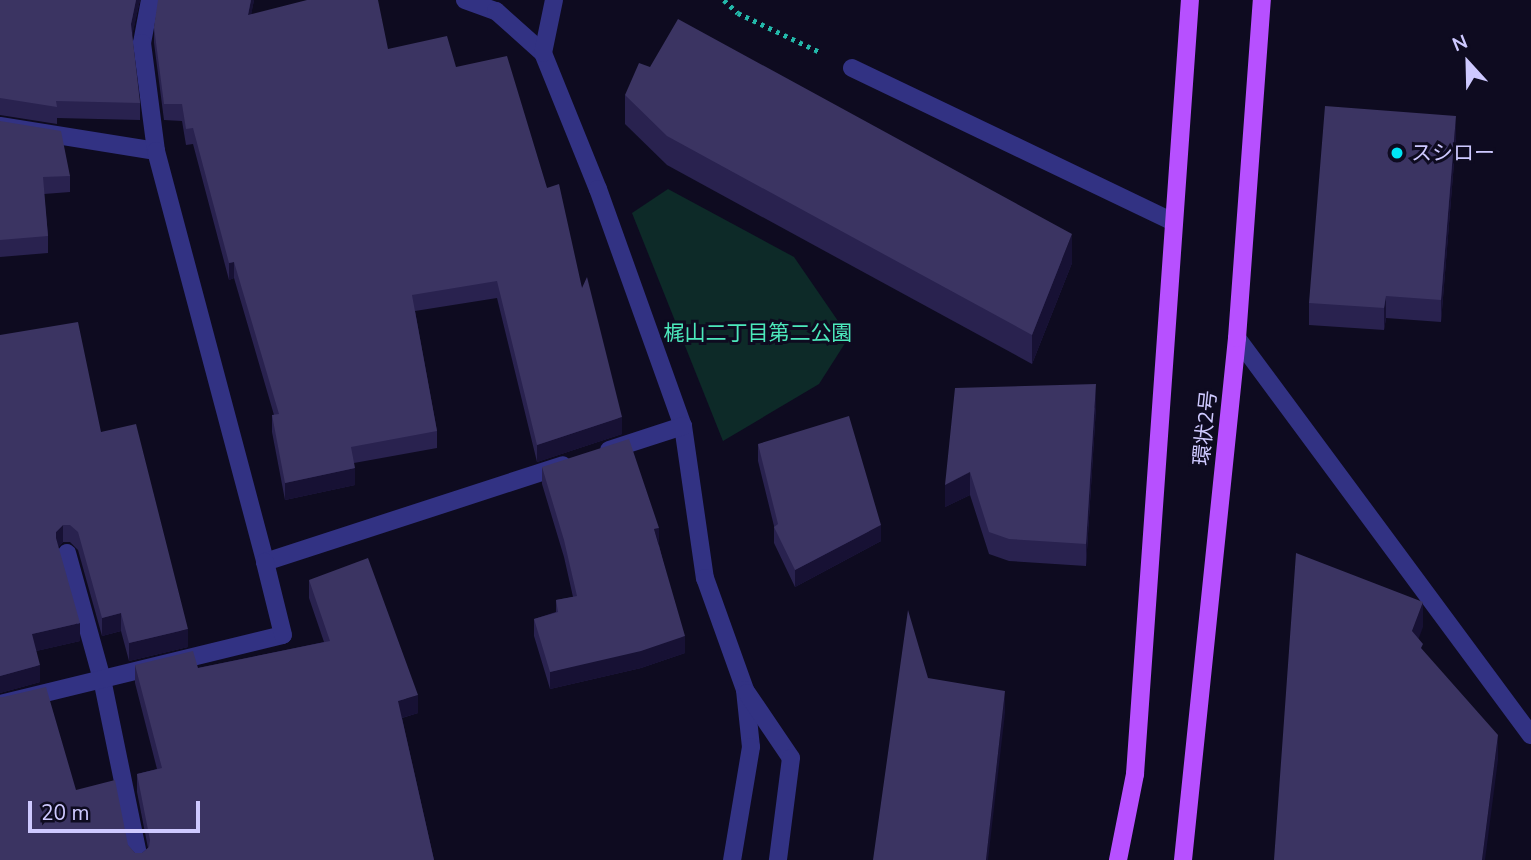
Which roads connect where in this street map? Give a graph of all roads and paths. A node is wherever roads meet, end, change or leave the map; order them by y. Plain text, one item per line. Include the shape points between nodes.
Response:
1 (149, 0) edge
2 (465, 0) edge
3 (555, 0) edge
4 (724, 0) edge
5 (1190, 0) edge
6 (1262, 0) edge
7 (542, 53) junction
8 (852, 68) joint
9 (0, 126) edge
10 (156, 151) junction
11 (1174, 222) junction
12 (1237, 338) junction
13 (683, 426) junction
14 (67, 553) edge
15 (265, 562) junction
16 (102, 679) junction
17 (745, 690) junction
18 (0, 704) edge
19 (1531, 735) edge
20 (139, 860) edge
21 (732, 860) edge
22 (778, 860) edge
23 (1118, 860) edge
24 (1183, 860) edge

1 - 10 street via 142,43
2 - 7 street via 496,11
3 - 7 street
4 - 8 path via 737,13
5 - 11 main road
6 - 12 main road, 環状2号
7 - 13 street via 598,189
8 - 11 street
9 - 10 street
10 - 15 street
11 - 23 main road via 1135,774
12 - 19 street
12 - 24 main road, 環状2号
13 - 15 street
13 - 17 street via 705,578
14 - 16 street
15 - 16 street via 284,635
16 - 18 street
16 - 20 street
17 - 21 street via 751,747
17 - 22 street via 791,758

